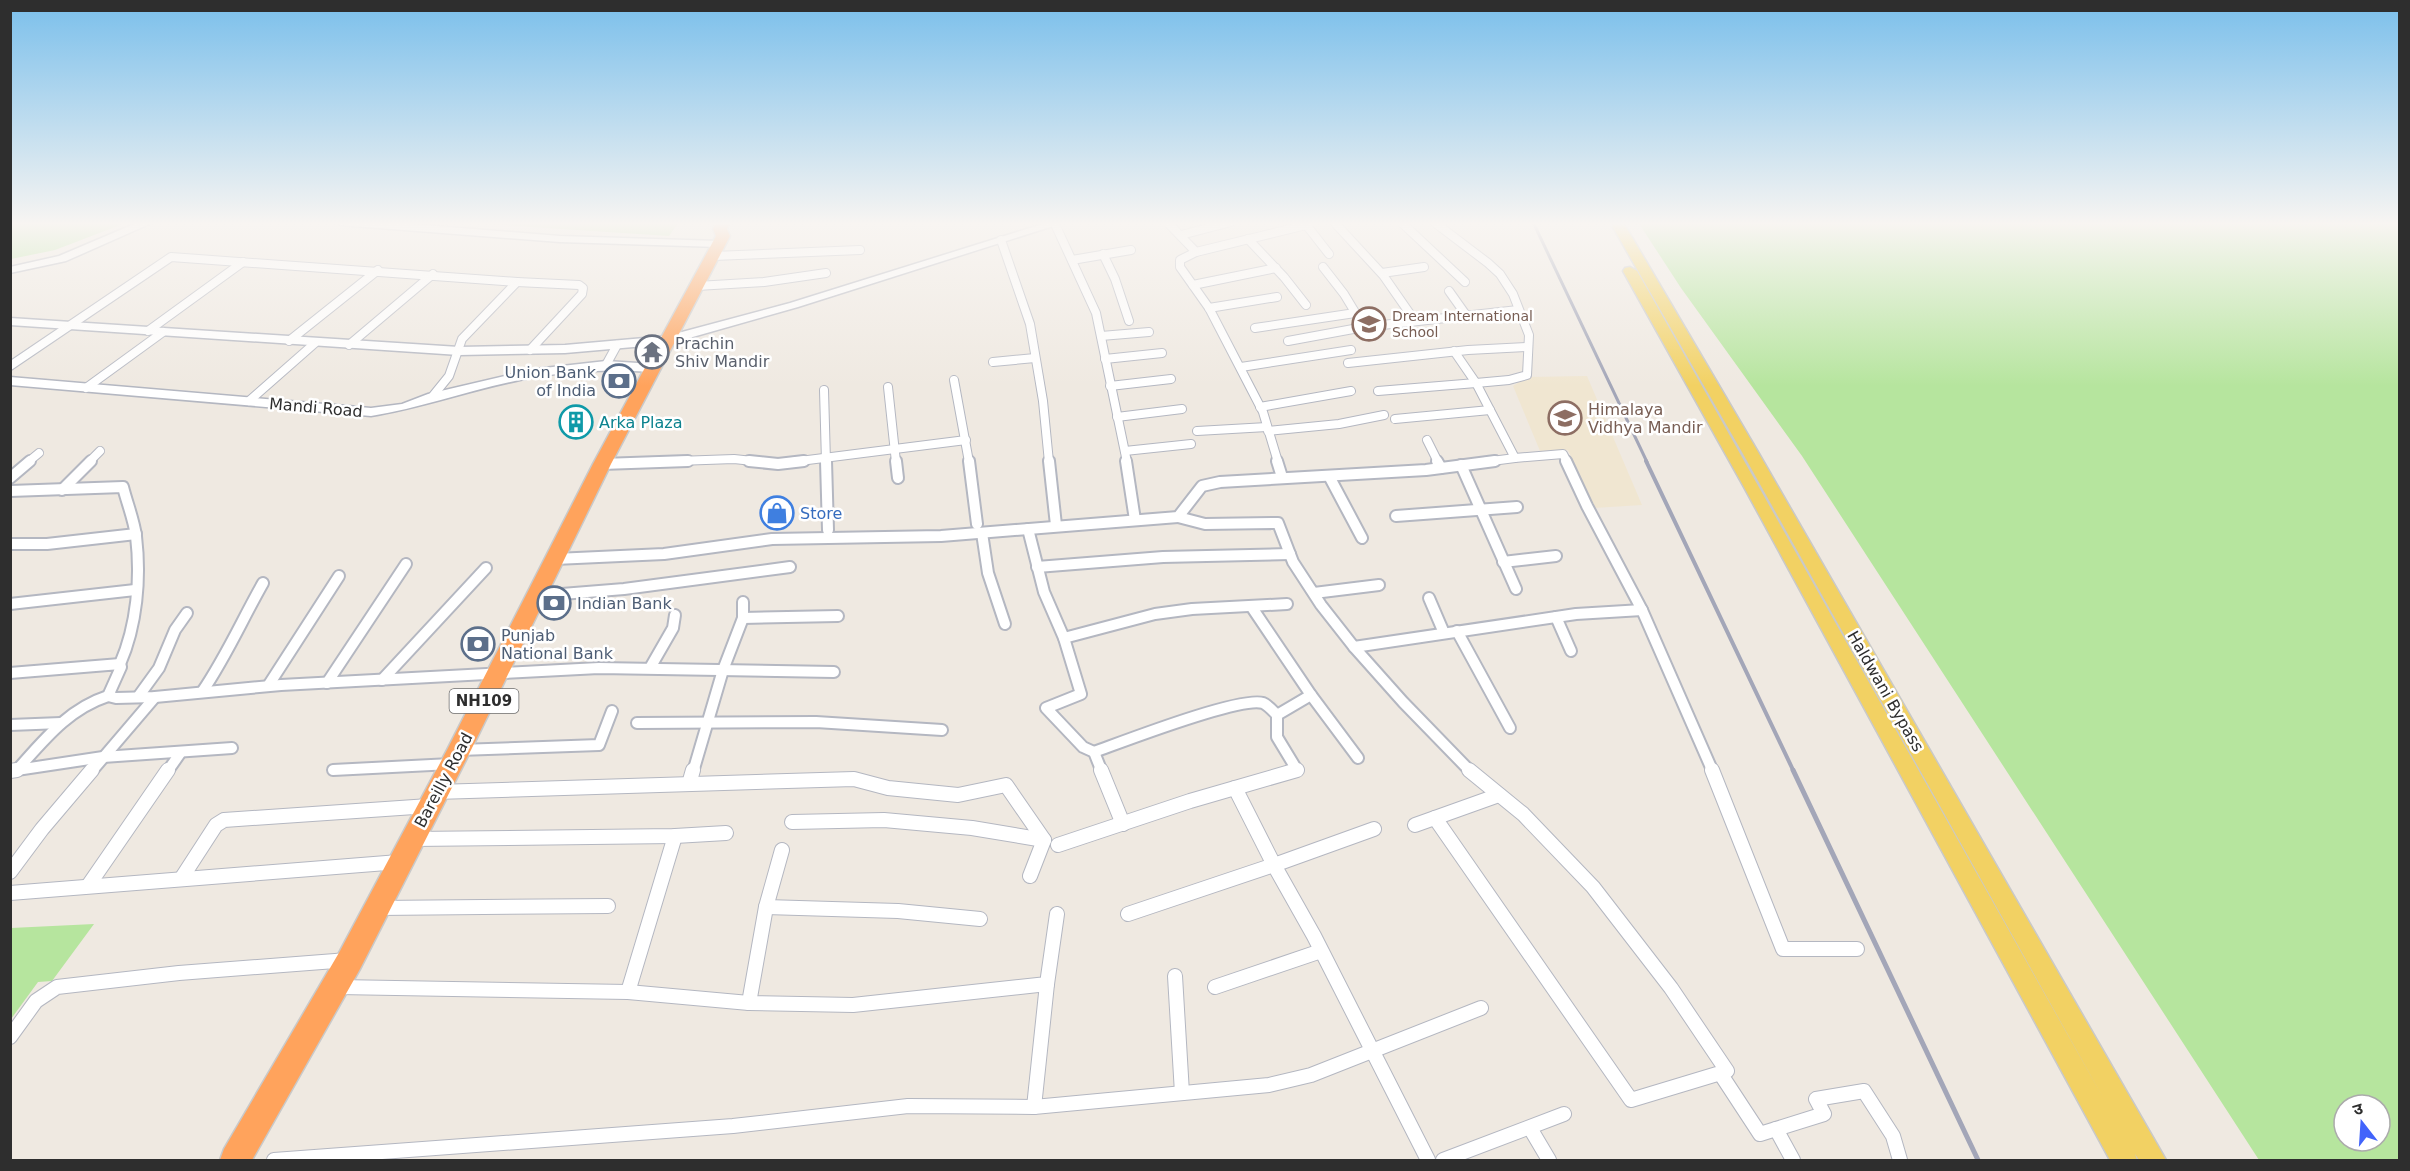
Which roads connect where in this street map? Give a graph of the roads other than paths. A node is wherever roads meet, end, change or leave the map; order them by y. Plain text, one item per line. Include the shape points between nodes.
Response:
1 (143, 277) edge
2 (223, 277) edge
3 (370, 277) edge
4 (430, 277) edge
5 (461, 277) edge
6 (702, 277) edge
7 (801, 277) edge
8 (884, 277) edge
9 (1014, 277) edge
10 (1080, 277) edge
11 (1114, 277) edge
12 (1187, 277) edge
13 (1234, 277) edge
14 (1283, 277) edge
15 (1330, 277) edge
16 (1385, 277) edge
17 (1459, 277) edge
18 (1500, 277) edge
19 (1637, 277) edge
20 (1644, 277) edge
21 (517, 282) junction
22 (1465, 282) dead end
23 (1193, 285) junction
24 (697, 286) junction
25 (1449, 291) dead end
26 (1277, 297) dead end
27 (1306, 305) dead end
28 (1209, 308) junction
29 (1518, 310) junction
30 (1355, 313) junction
31 (1466, 315) junction
32 (10, 321) edge
33 (1129, 321) dead end
34 (1415, 321) junction
35 (1666, 321) junction
36 (73, 325) junction
37 (1364, 327) junction
38 (1255, 328) dead end
39 (148, 331) junction
40 (163, 332) junction
41 (1149, 332) dead end
42 (1101, 336) junction
43 (668, 340) junction
44 (289, 341) junction
45 (1288, 341) dead end
46 (315, 343) junction
47 (349, 345) junction
48 (617, 345) junction
49 (1528, 347) junction
50 (530, 350) junction
51 (1351, 350) dead end
52 (459, 351) junction
53 (1454, 351) junction
54 (1162, 354) dead end
55 (1035, 358) junction
56 (1105, 359) junction
57 (993, 362) dead end
58 (1348, 363) dead end
59 (606, 365) junction
60 (10, 366) edge
61 (1240, 367) junction
62 (654, 368) junction
63 (1172, 379) dead end
64 (954, 380) dead end
65 (10, 381) edge
66 (1476, 383) junction
67 (1110, 386) junction
68 (888, 387) dead end
69 (86, 388) junction
70 (824, 390) dead end
71 (1351, 391) dead end
72 (1378, 391) dead end
73 (432, 397) junction
74 (249, 401) junction
75 (1260, 407) junction
76 (1182, 409) dead end
77 (1490, 411) junction
78 (1384, 415) dead end
79 (1117, 417) junction
80 (1395, 418) dead end
81 (1268, 429) junction
82 (1197, 431) dead end
83 (966, 440) junction
84 (1427, 440) dead end
85 (1191, 444) dead end
86 (896, 450) junction
87 (100, 451) dead end
88 (1125, 451) junction
89 (39, 453) dead end
90 (1515, 458) junction
91 (826, 459) junction
92 (602, 464) junction
93 (1461, 465) junction
94 (1441, 468) junction
95 (1329, 476) junction
96 (1282, 477) junction
97 (10, 478) edge
98 (898, 478) dead end
99 (62, 490) junction
100 (10, 491) edge
101 (1517, 507) dead end
102 (1480, 510) junction
103 (1396, 516) dead end
104 (1178, 517) junction
105 (1135, 520) junction
106 (1056, 525) junction
107 (980, 528) junction
108 (1028, 529) junction
109 (828, 530) dead end
110 (136, 534) junction
111 (1362, 538) dead end
112 (10, 544) edge
113 (1290, 554) junction
114 (1556, 556) dead end
115 (555, 559) junction
116 (1503, 562) junction
117 (406, 564) dead end
118 (790, 567) dead end
119 (1037, 567) junction
120 (486, 568) dead end
121 (339, 576) dead end
122 (263, 583) dead end
123 (1379, 585) dead end
124 (1516, 589) dead end
125 (135, 590) junction
126 (1314, 593) junction
127 (537, 596) junction
128 (1429, 598) dead end
129 (743, 602) dead end
130 (10, 604) edge
131 (1287, 604) dead end
132 (1251, 606) junction
133 (1642, 610) junction
134 (188, 613) dead end
135 (675, 615) dead end
136 (838, 616) dead end
137 (1556, 617) junction
138 (743, 618) junction
139 (1005, 624) dead end
140 (1457, 631) junction
141 (1444, 633) junction
142 (1064, 638) junction
143 (1354, 647) junction
144 (1571, 651) dead end
145 (120, 664) junction
146 (651, 668) junction
147 (723, 670) junction
148 (834, 672) dead end
149 (10, 673) edge
150 (498, 674) junction
151 (381, 680) junction
152 (327, 683) junction
153 (268, 686) junction
154 (202, 692) junction
155 (1311, 695) junction
156 (108, 696) junction
157 (138, 697) junction
158 (154, 697) junction
159 (612, 711) dead end
160 (1277, 715) junction
161 (708, 722) junction
162 (61, 723) junction
163 (637, 723) dead end
164 (10, 725) edge
165 (1510, 728) dead end
166 (942, 729) dead end
167 (232, 748) dead end
168 (181, 752) junction
169 (1094, 752) junction
170 (103, 757) junction
171 (455, 757) junction
172 (1358, 758) dead end
173 (333, 770) dead end
174 (13, 773) edge
175 (689, 784) junction
176 (1235, 788) junction
177 (1499, 795) junction
178 (432, 799) junction
179 (1435, 818) junction
180 (792, 822) dead end
181 (1123, 824) junction
182 (1415, 825) dead end
183 (1374, 829) dead end
184 (726, 832) dead end
185 (675, 836) junction
186 (412, 839) junction
187 (1044, 840) junction
188 (1058, 845) dead end
189 (782, 850) dead end
190 (401, 862) junction
191 (1274, 865) junction
192 (10, 872) edge
193 (1029, 876) dead end
194 (181, 879) junction
195 (88, 886) junction
196 (10, 893) edge
197 (608, 906) dead end
198 (766, 907) junction
199 (377, 908) junction
200 (1057, 914) dead end
201 (1128, 914) dead end
202 (980, 919) dead end
203 (1857, 949) dead end
204 (1322, 951) junction
205 (350, 960) junction
206 (1175, 976) dead end
207 (1047, 984) junction
208 (334, 987) junction
209 (1215, 987) dead end
210 (628, 992) junction
211 (749, 1003) junction
212 (1481, 1008) dead end
213 (10, 1037) edge
214 (1372, 1049) junction
215 (1720, 1073) junction
216 (1182, 1093) junction
217 (1034, 1107) junction
218 (1564, 1114) dead end
219 (1530, 1128) junction
220 (1776, 1129) junction
221 (235, 1161) edge
222 (274, 1161) edge
223 (1428, 1161) edge
224 (1443, 1161) edge
225 (1549, 1161) edge
226 (1793, 1161) edge
227 (1900, 1161) edge
228 (2124, 1161) edge
229 (2153, 1161) edge

1 - 36 street
2 - 39 street
3 - 44 street
4 - 47 street
5 - 21 street
6 - 24 highway, Bareilly Road / NH109
7 - 24 street
8 - 43 street
9 - 55 street via 1028,314
10 - 42 street via 1096,313
11 - 33 street
12 - 23 street
13 - 23 street
14 - 27 street
15 - 30 street
16 - 34 street
17 - 22 street
18 - 29 street via 1513,294
19 - 35 main road, Haldwani Bypass
20 - 35 main road, Haldwani Bypass
21 - 50 street via 583,288 582,294
21 - 52 street via 462,339
23 - 28 street
24 - 43 highway, Bareilly Road / NH109
25 - 31 street
26 - 28 street
28 - 61 street
29 - 31 street
29 - 49 street via 1529,335
30 - 37 street
30 - 38 street
31 - 34 street
32 - 36 street
34 - 37 street
35 - 228 main road, Haldwani Bypass
35 - 229 main road, Haldwani Bypass
36 - 39 street
36 - 60 street
37 - 45 street
39 - 40 street
40 - 44 street
40 - 69 street
41 - 42 street
42 - 56 street
43 - 48 street
43 - 62 highway, Bareilly Road / NH109
44 - 46 street
46 - 47 street
46 - 74 street
47 - 52 street
48 - 50 street
48 - 59 street
49 - 53 street
49 - 66 street via 1527,375
50 - 52 street
51 - 61 street
52 - 73 street via 449,376
53 - 58 street
53 - 66 street
54 - 56 street
55 - 57 street
55 - 106 street
56 - 67 street
59 - 62 street, Mandi Road
59 - 73 street, Mandi Road via 535,373
61 - 75 street
62 - 92 highway, Bareilly Road / NH109
63 - 67 street
64 - 83 street
65 - 69 street, Mandi Road
66 - 72 street
66 - 77 street
67 - 79 street
68 - 86 street
69 - 74 street, Mandi Road
70 - 91 street
71 - 75 street
73 - 74 street, Mandi Road via 404,407 371,412
75 - 81 street
76 - 79 street
77 - 80 street
77 - 90 street
78 - 81 street via 1340,424
79 - 88 street
81 - 82 street
81 - 96 street
83 - 86 street
83 - 107 street
84 - 94 street
85 - 88 street
86 - 91 street
86 - 98 street
87 - 99 street
88 - 105 street
89 - 97 street
90 - 93 street
90 - 133 street via 1563,454
91 - 92 street via 773,464 734,459
91 - 109 street
92 - 115 highway, Bareilly Road / NH109
93 - 94 street
93 - 102 street
94 - 95 street
95 - 96 street
95 - 111 street
96 - 104 street via 1202,486
99 - 100 street
99 - 110 street via 123,488
101 - 102 street
102 - 103 street
102 - 116 street
104 - 105 street
104 - 113 street via 1206,524 1278,523
105 - 106 street
106 - 108 street
107 - 108 street
107 - 115 street via 884,538 782,539 664,554
107 - 139 street via 988,573
108 - 119 street
110 - 112 street
110 - 125 street
113 - 119 street via 1211,554
113 - 126 street
114 - 116 street
115 - 127 highway, Bareilly Road / NH109
116 - 124 street
117 - 152 street
118 - 127 street
119 - 142 street
120 - 151 street
121 - 153 street
122 - 154 street via 225,658
123 - 126 street
125 - 130 street
125 - 145 street via 129,644
126 - 143 street
127 - 150 highway, Bareilly Road / NH109
128 - 141 street
129 - 138 street
131 - 132 street
132 - 142 street via 1155,614
132 - 155 street
133 - 137 street
133 - 203 street via 1702,744 1784,949
134 - 157 street via 159,668
135 - 146 street via 673,627
136 - 138 street
137 - 140 street
137 - 144 street
138 - 147 street
140 - 141 street
140 - 165 street
141 - 143 street
142 - 169 street via 1081,694 1046,708 1083,747
143 - 177 street via 1472,773
145 - 149 street
145 - 156 street
146 - 147 street
146 - 150 street
147 - 148 street
147 - 161 street
150 - 151 street
150 - 171 highway, Bareilly Road / NH109
151 - 152 street
152 - 153 street
153 - 154 street
154 - 158 street
155 - 160 street
155 - 172 street
156 - 157 street
156 - 162 street via 86,703
157 - 158 street
158 - 170 street
159 - 171 street via 599,745
160 - 169 street via 1262,702 1247,703 1159,728
160 - 176 street via 1277,736 1297,771
161 - 163 street
161 - 166 street via 816,722
161 - 175 street
162 - 164 street
162 - 174 street
167 - 168 street
168 - 170 street
168 - 195 street
169 - 181 street
170 - 174 street
170 - 192 street
171 - 173 street
171 - 178 highway, Bareilly Road / NH109
175 - 178 street
175 - 187 street via 854,778 888,788 958,795 1006,785
176 - 181 street
176 - 191 street
177 - 179 street
177 - 215 street via 1523,814 1593,887 1671,988 1727,1071
178 - 186 highway, Bareilly Road / NH109
178 - 194 street via 224,820 216,825
179 - 182 street
179 - 215 street via 1631,1100
180 - 187 street via 884,820
181 - 188 street
183 - 191 street
184 - 185 street
185 - 186 street
185 - 210 street
186 - 190 highway, Bareilly Road / NH109
187 - 193 street
189 - 198 street
190 - 194 street
190 - 199 highway, Bareilly Road / NH109
191 - 201 street
191 - 204 street
194 - 195 street
195 - 196 street
197 - 199 street
198 - 202 street via 898,911
198 - 211 street
199 - 205 highway, Bareilly Road / NH109
200 - 207 street
204 - 209 street
204 - 214 street
205 - 208 highway, Bareilly Road / NH109
205 - 213 street via 179,973 48,989
206 - 216 street
207 - 211 street via 853,1005
207 - 217 street
208 - 210 street
208 - 221 highway, Bareilly Road / NH109
210 - 211 street
212 - 214 street
214 - 216 street via 1311,1075 1269,1085
214 - 223 street
215 - 220 street via 1760,1134
216 - 217 street
217 - 222 street via 908,1106 734,1126
218 - 219 street
219 - 224 street
219 - 225 street
220 - 226 street
220 - 227 street via 1824,1114 1816,1099 1864,1091 1893,1136

